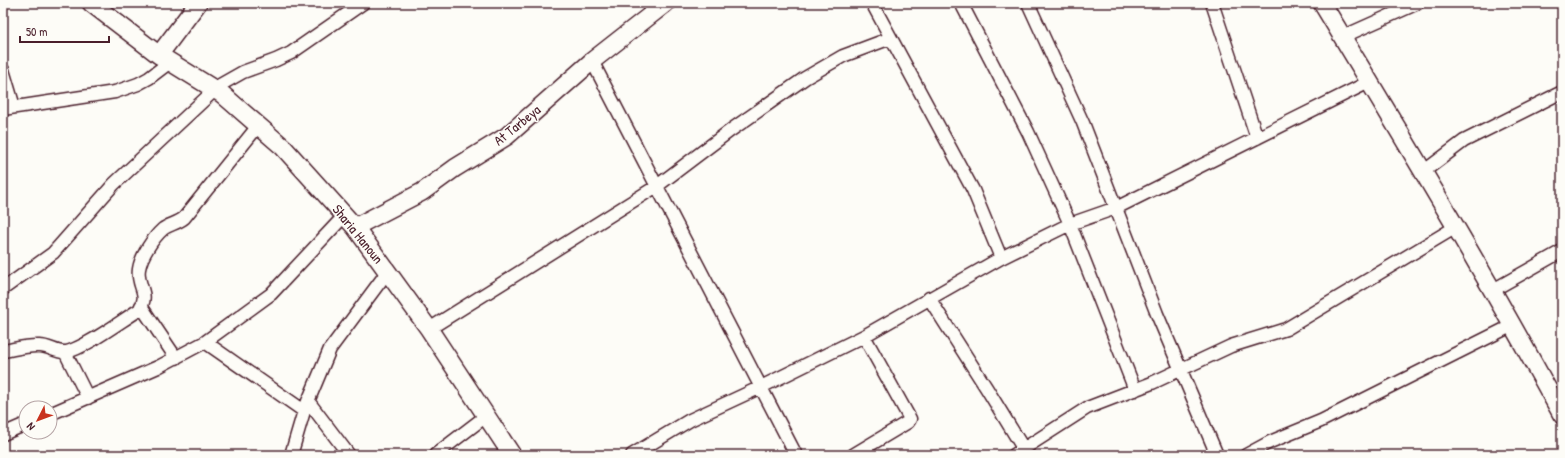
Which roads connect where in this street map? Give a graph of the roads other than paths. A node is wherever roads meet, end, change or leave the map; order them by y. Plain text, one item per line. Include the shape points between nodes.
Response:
1 (91, 3) edge
2 (198, 3) edge
3 (363, 3) edge
4 (872, 3) edge
5 (961, 3) edge
6 (1028, 3) edge
7 (1212, 3) edge
8 (1322, 3) edge
9 (1418, 3) edge
10 (661, 5) edge
11 (1342, 37) junction
12 (891, 38) junction
13 (164, 59) junction
14 (592, 61) junction
15 (3, 70) edge
16 (1369, 82) junction
17 (215, 90) junction
18 (1562, 92) edge
19 (9, 105) edge
20 (258, 126) junction
21 (1257, 138) junction
22 (1423, 172) junction
23 (657, 186) junction
24 (1116, 208) junction
25 (350, 221) junction
26 (1070, 224) junction
27 (1456, 227) junction
28 (1562, 251) edge
29 (1001, 258) junction
30 (388, 271) junction
31 (3, 289) edge
32 (1493, 290) junction
33 (929, 298) junction
34 (141, 306) junction
35 (1513, 325) junction
36 (430, 329) junction
37 (864, 336) junction
38 (205, 342) junction
39 (3, 351) edge
40 (65, 352) junction
41 (176, 358) junction
42 (1180, 370) junction
43 (762, 387) junction
44 (1135, 390) junction
45 (88, 398) junction
46 (306, 406) junction
47 (58, 411) edge
48 (1562, 415) edge
49 (486, 416) junction
50 (18, 427) edge
51 (3, 434) edge
52 (1019, 452) edge
53 (291, 455) edge
54 (349, 455) edge
55 (435, 455) edge
56 (512, 455) edge
57 (632, 455) edge
58 (796, 455) edge
59 (853, 455) edge
60 (1217, 455) edge
61 (1246, 455) edge

1 - 13 street, Sharia Hanoun
2 - 13 street
3 - 17 street via 291,52 231,78
4 - 12 street
5 - 26 street via 1028,132
6 - 24 street via 1083,122
7 - 21 street
8 - 11 street
9 - 11 street
10 - 14 street, At Tarbeya
11 - 16 street
12 - 23 street via 843,56 805,78
12 - 29 street via 973,190
13 - 17 street, Sharia Hanoun
13 - 19 street via 149,78 126,89 28,105
14 - 23 street
14 - 25 street, At Tarbeya via 508,136 454,168 422,192
15 - 19 street
16 - 21 street
16 - 22 street
17 - 20 street, Sharia Hanoun
17 - 31 street via 114,184 53,253
18 - 22 street via 1464,141
20 - 25 street, Sharia Hanoun via 283,148
20 - 34 street via 184,218 163,228 145,252 139,269 139,282 144,297
21 - 24 street
22 - 27 street
23 - 36 street
23 - 43 street
24 - 26 street
24 - 42 street
25 - 30 street, Sharia Hanoun
25 - 38 street via 271,294
26 - 29 street
26 - 44 street
27 - 32 street
27 - 42 street via 1286,329 1231,346
28 - 32 street
29 - 33 street
30 - 36 street, Sharia Hanoun
30 - 46 street via 330,349
32 - 35 street
33 - 37 street
33 - 52 street
34 - 40 street via 139,310 92,340
34 - 41 street
35 - 48 street
35 - 61 street via 1322,421 1270,442
36 - 49 street, Sharia Hanoun
37 - 43 street
37 - 59 street via 910,419
38 - 41 street
38 - 46 street
39 - 40 street via 41,346
40 - 45 street
41 - 45 street
42 - 44 street
42 - 60 street
43 - 57 street via 690,420
43 - 58 street
44 - 52 street via 1087,408
45 - 47 street
46 - 53 street
46 - 54 street
49 - 55 street
49 - 56 street, Sharia Hanoun
50 - 51 street

